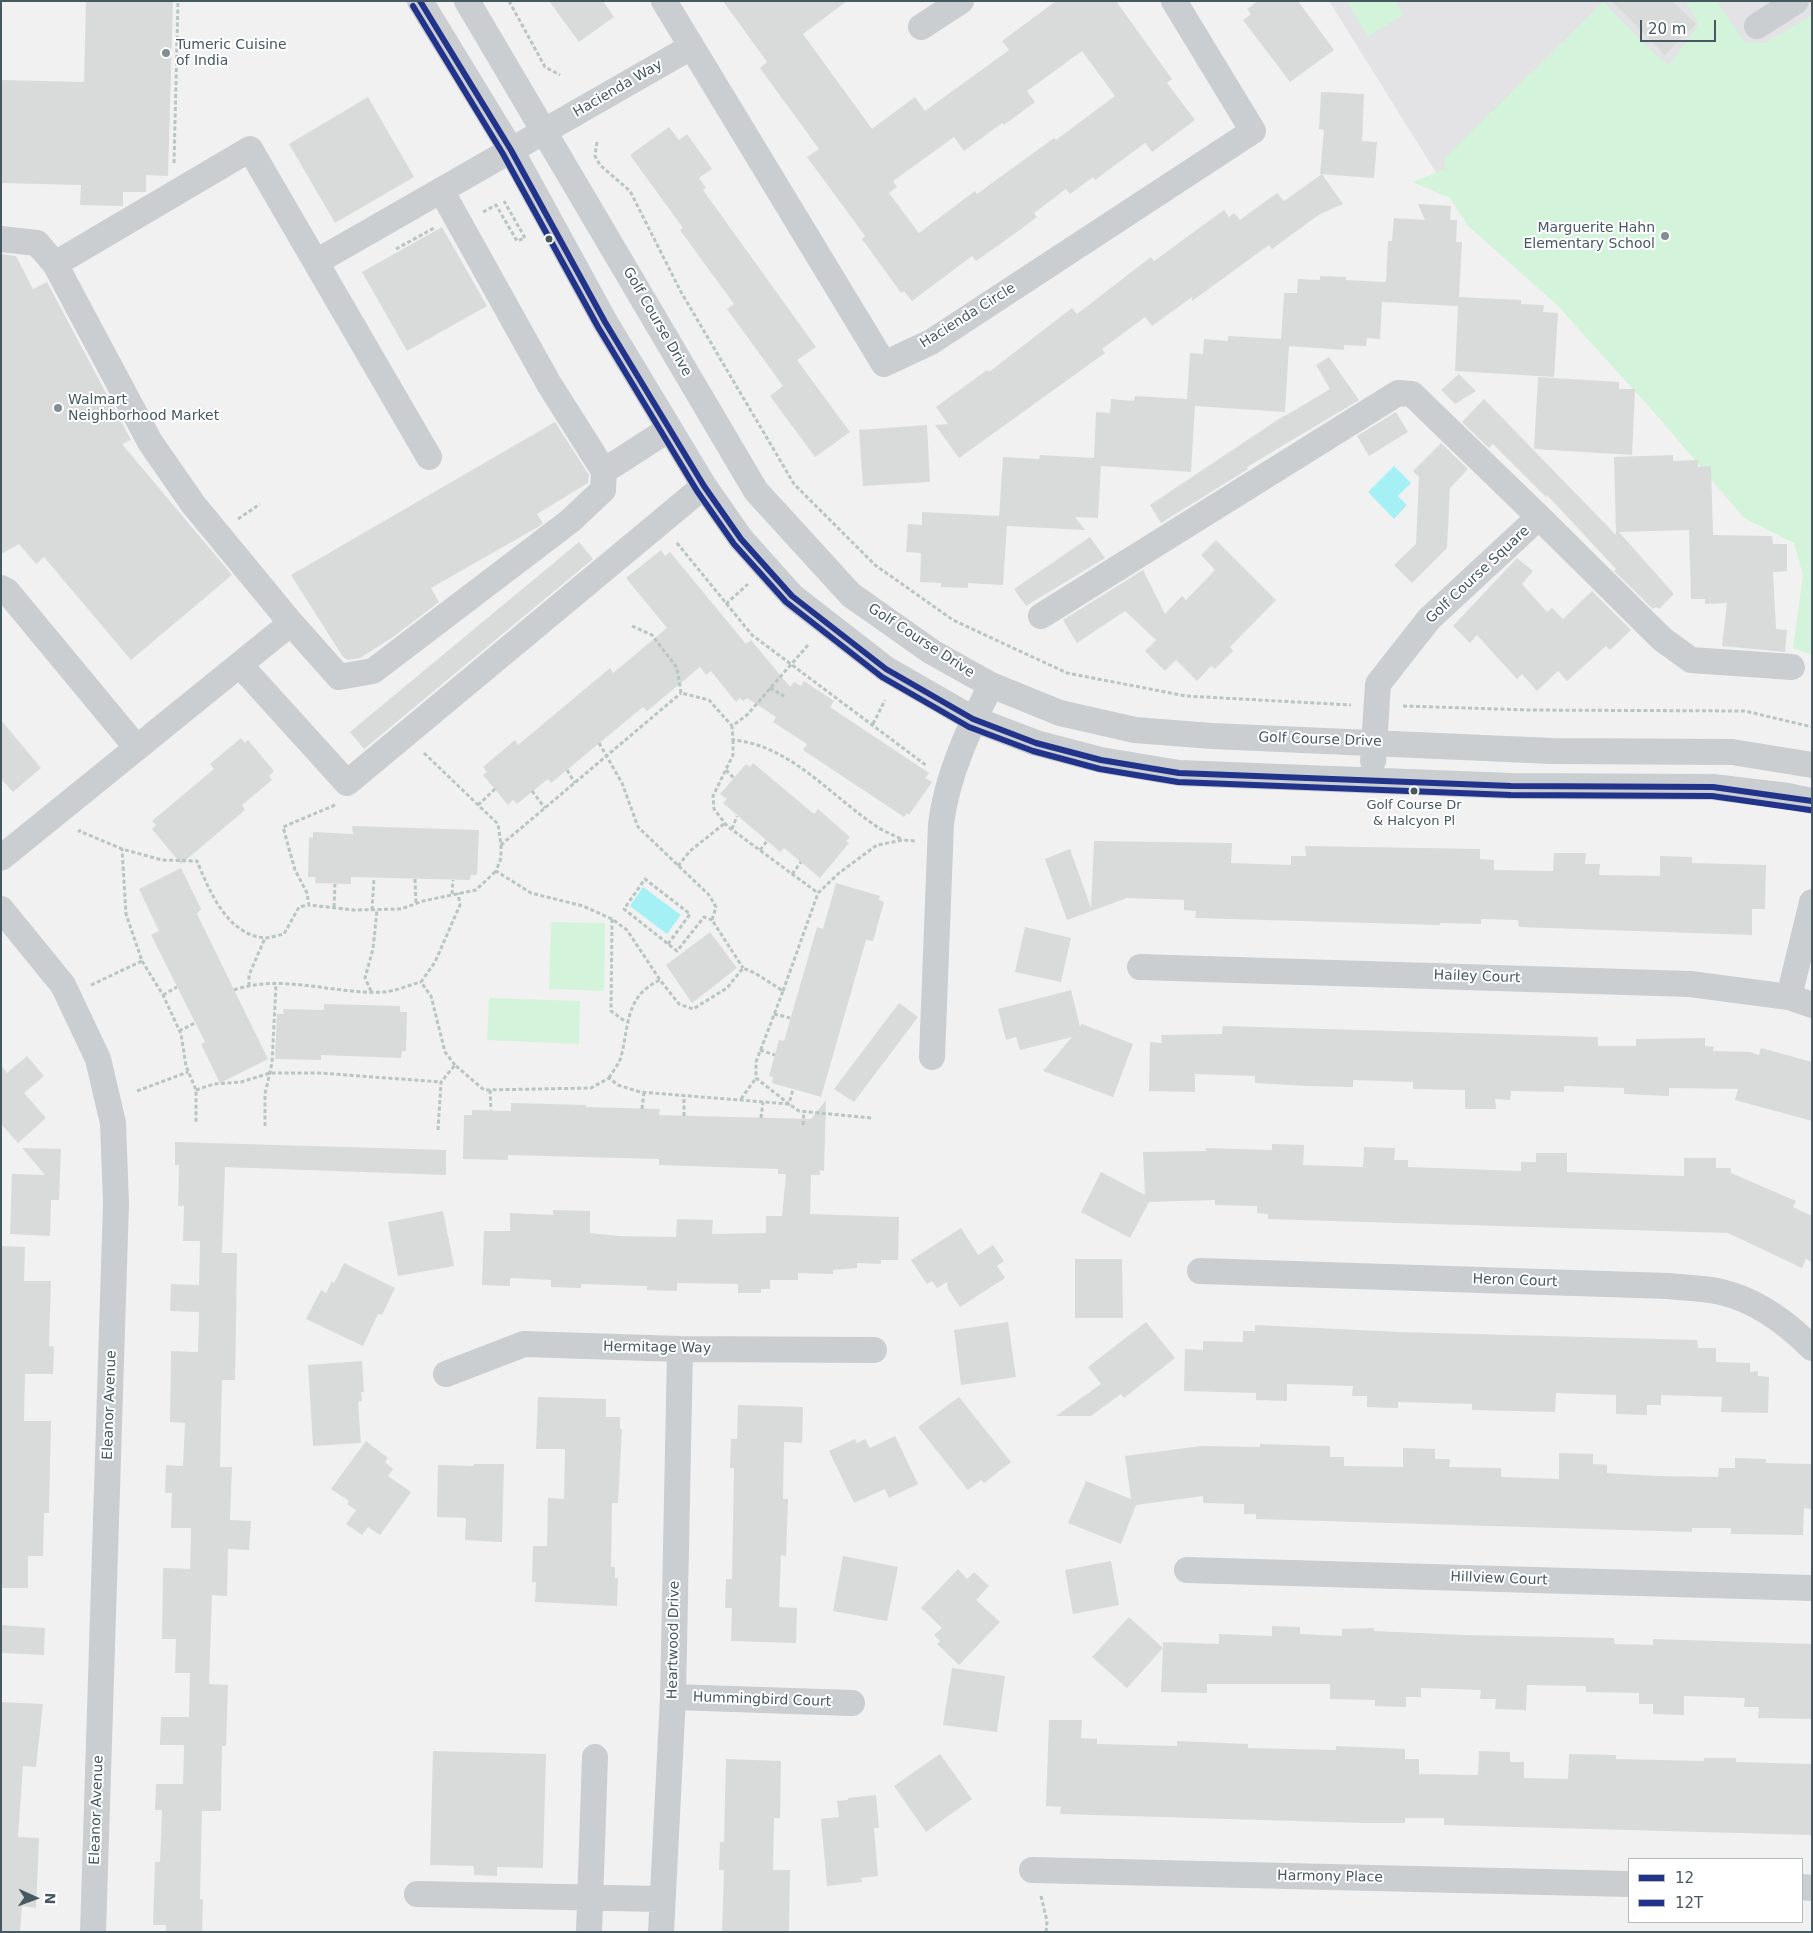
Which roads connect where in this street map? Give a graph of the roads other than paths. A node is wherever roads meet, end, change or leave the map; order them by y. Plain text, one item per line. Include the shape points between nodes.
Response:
1 (420, 1) edge
2 (467, 1) edge
3 (664, 1) edge
4 (961, 1) edge
5 (1174, 1) edge
6 (1796, 1) edge
7 (921, 26) dead end
8 (1757, 26) dead end
9 (691, 47) junction
10 (546, 131) junction
11 (511, 150) junction
12 (441, 190) junction
13 (1, 239) edge
14 (316, 262) junction
15 (55, 264) junction
16 (669, 429) junction
17 (429, 456) dead end
18 (604, 471) junction
19 (704, 486) junction
20 (1539, 517) junction
21 (1, 588) edge
22 (1041, 616) dead end
23 (291, 623) junction
24 (240, 665) junction
25 (1792, 667) dead end
26 (991, 685) junction
27 (973, 720) junction
28 (1374, 742) junction
29 (137, 748) junction
30 (1812, 765) edge
31 (1372, 779) junction
32 (1812, 801) edge
33 (1, 858) edge
34 (1812, 902) edge
35 (1, 909) edge
36 (1140, 966) dead end
37 (1800, 1001) edge
38 (932, 1057) dead end
39 (1200, 1271) dead end
40 (1812, 1348) edge
41 (680, 1349) junction
42 (874, 1350) dead end
43 (446, 1374) dead end
44 (1187, 1570) dead end
45 (1812, 1588) edge
46 (673, 1697) junction
47 (852, 1703) dead end
48 (595, 1757) dead end
49 (1032, 1870) road end
50 (1628, 1884) edge
51 (417, 1894) dead end
52 (591, 1899) junction
53 (661, 1899) junction
54 (93, 1932) edge
55 (589, 1932) edge
56 (661, 1932) edge

1 - 11 street
2 - 10 street, Golf Course Drive
3 - 9 street, Hacienda Circle
4 - 7 street
5 - 9 street, Hacienda Circle via 1253,130 931,342 884,364
6 - 8 street
9 - 10 street, Hacienda Way
10 - 11 street, Hacienda Way
10 - 26 street, Golf Course Drive via 756,491 851,595 932,652
11 - 12 street, Hacienda Way
11 - 16 street via 605,322
12 - 14 street, Hacienda Way
12 - 18 street via 549,384
13 - 15 street via 37,243
14 - 15 street via 250,149
14 - 17 street
15 - 23 street via 150,442 193,504
16 - 18 street
16 - 19 street
18 - 23 street via 603,490 570,521 373,671 339,677
19 - 24 street via 347,783
19 - 27 street via 740,539 792,596 886,669
20 - 22 street via 1412,394 1398,393
20 - 25 street, Golf Course Square via 1662,639 1691,660
20 - 28 street, Golf Course Square via 1429,620 1378,684
21 - 29 street via 7,591
23 - 24 street
24 - 29 street
26 - 27 street
26 - 28 street, Golf Course Drive via 1060,713 1134,730
27 - 31 street via 1036,743 1101,760 1179,773
27 - 38 street via 944,795
28 - 30 street, Golf Course Drive via 1552,751 1732,752
28 - 31 street, Golf Course Square
29 - 33 street
31 - 32 street via 1511,786 1713,787
34 - 37 street
35 - 54 street, Eleanor Avenue via 63,985 98,1059 113,1122 116,1203
36 - 37 street, Hailey Court via 1690,984
39 - 40 street, Heron Court via 1668,1286 1722,1292 1760,1307 1794,1330
41 - 42 street, Hermitage Way
41 - 43 street, Hermitage Way via 524,1344
41 - 46 street, Heartwood Drive
44 - 45 street, Hillview Court
46 - 47 street, Hummingbird Court
46 - 53 street, Heartwood Drive
48 - 52 street
49 - 50 street, Harmony Place
51 - 52 street
52 - 53 street
52 - 55 street
53 - 56 street, Heartwood Drive

